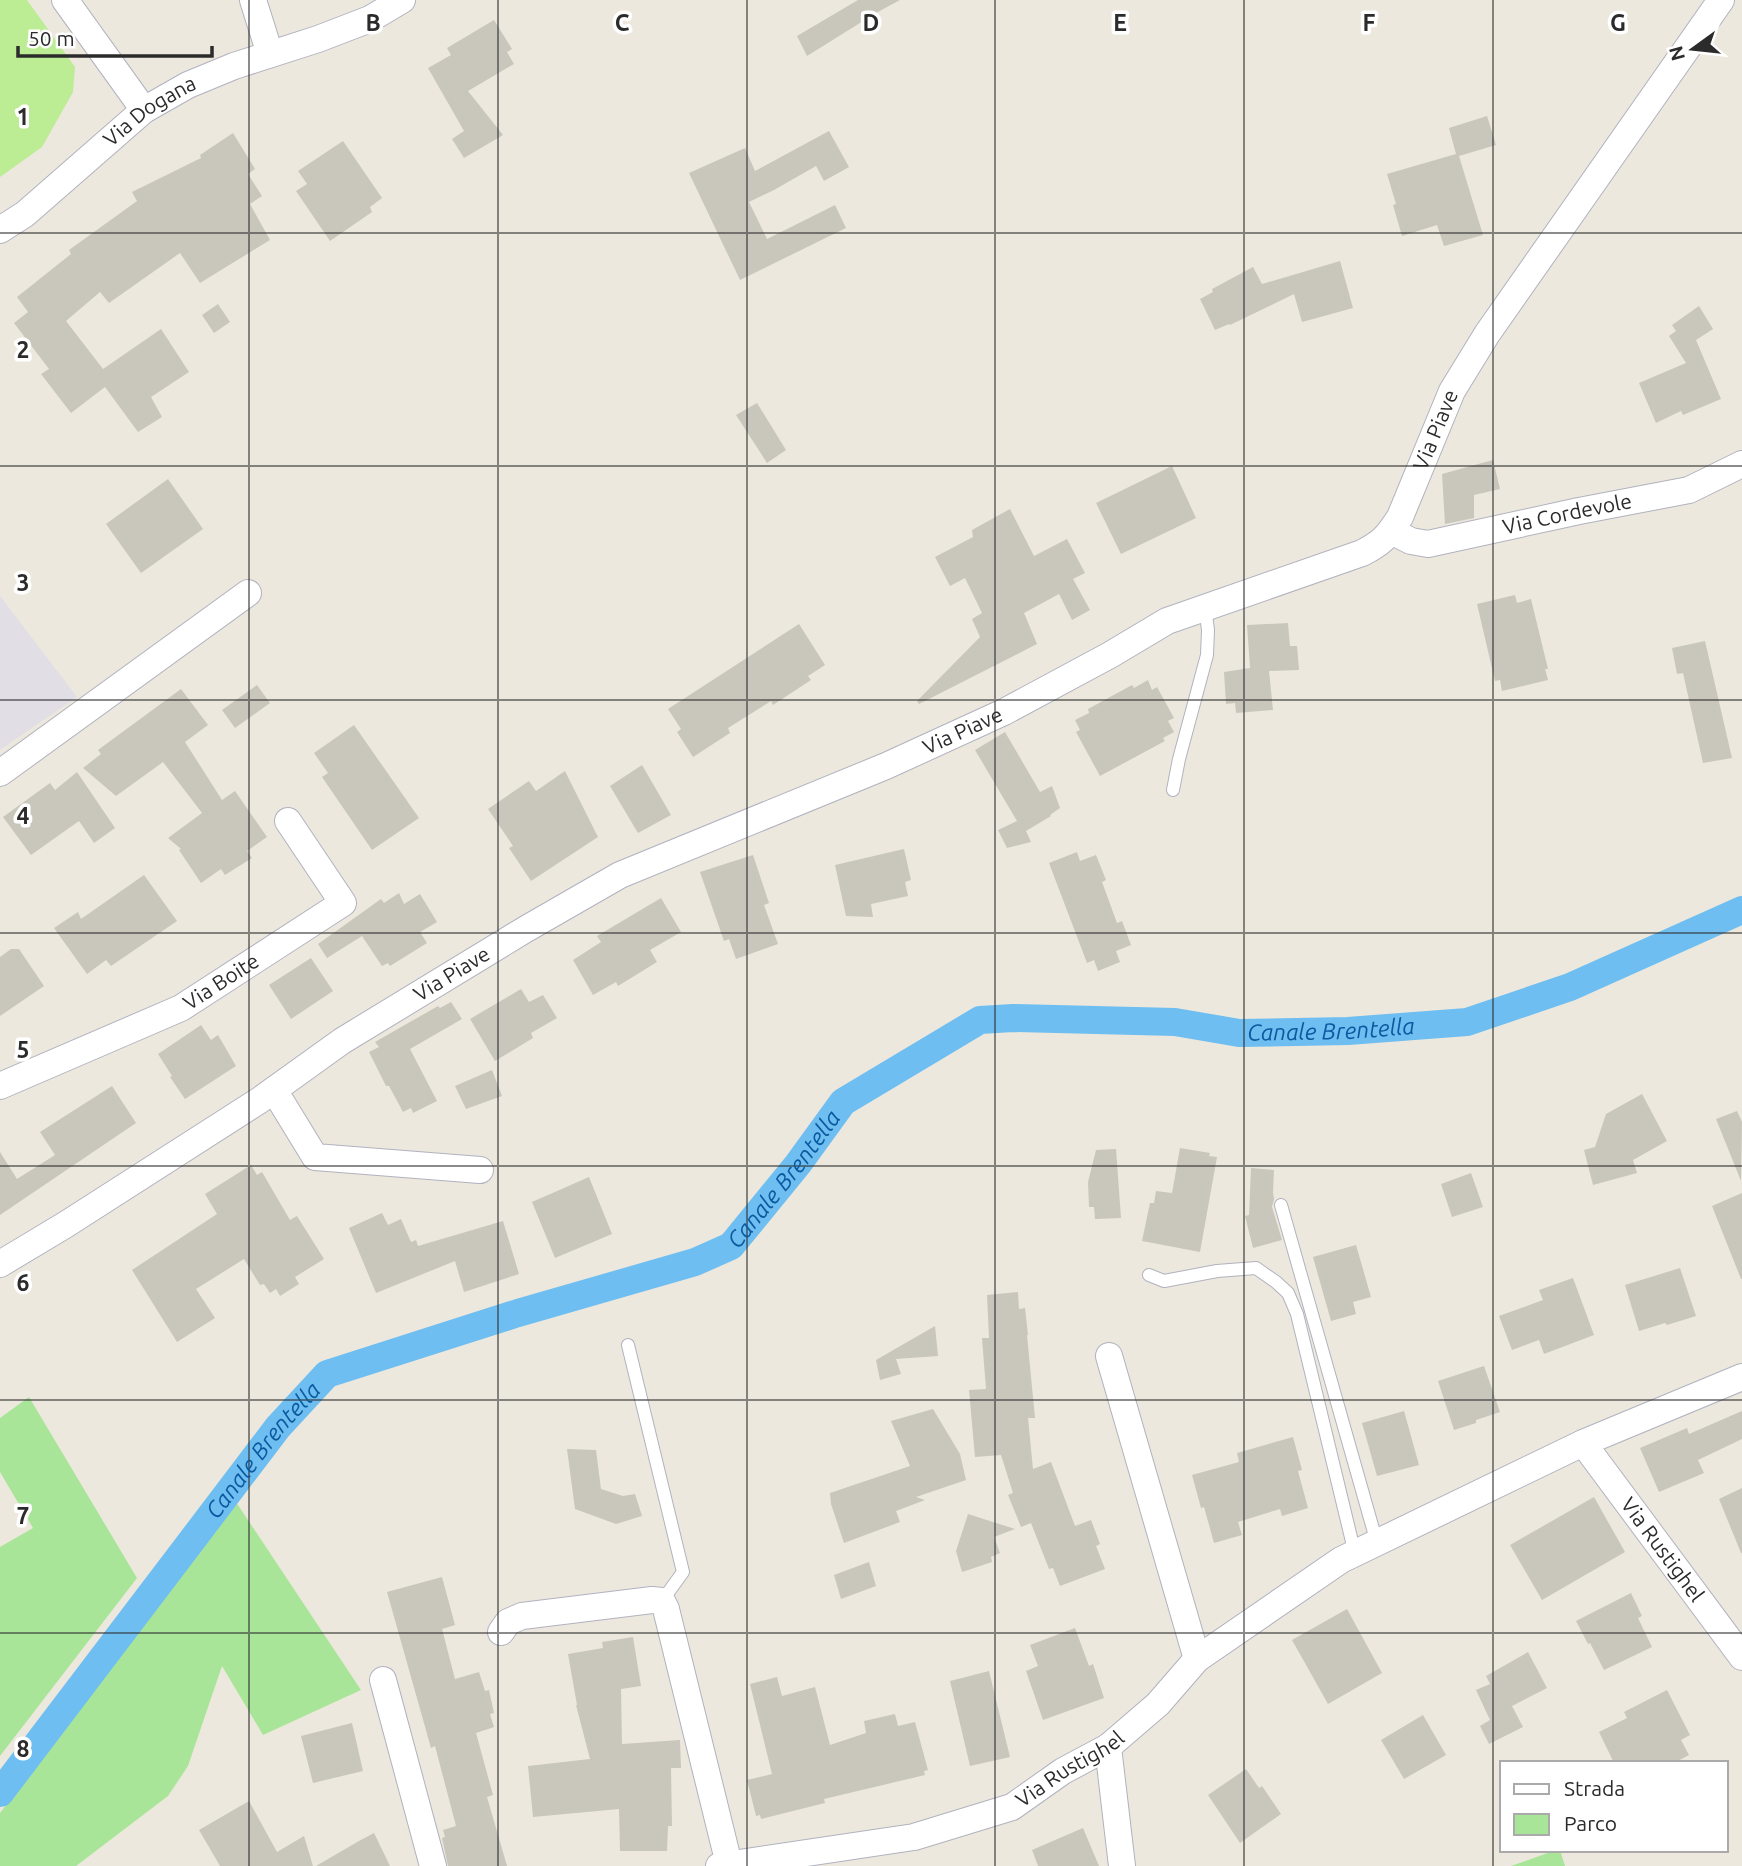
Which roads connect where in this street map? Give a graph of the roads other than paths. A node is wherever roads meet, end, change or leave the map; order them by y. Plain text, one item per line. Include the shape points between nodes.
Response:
1 (65, 0) edge
2 (253, 0) edge
3 (402, 0) edge
4 (1721, 0) edge
5 (270, 54) junction
6 (144, 110) junction
7 (0, 230) edge
8 (1742, 464) edge
9 (1391, 531) junction
10 (248, 593) dead end
11 (1205, 607) junction
12 (0, 773) edge
13 (1173, 790) dead end
14 (288, 821) dead end
15 (0, 1086) edge
16 (274, 1090) junction
17 (480, 1170) dead end
18 (1281, 1205) dead end
19 (0, 1264) edge
20 (1149, 1275) dead end
21 (628, 1345) dead end
22 (1109, 1356) dead end
23 (1742, 1377) edge
24 (1583, 1443) junction
25 (1366, 1548) junction
26 (662, 1601) junction
27 (501, 1632) dead end
28 (1742, 1657) edge
29 (1197, 1659) junction
30 (383, 1680) dead end
31 (1108, 1747) junction
32 (724, 1865) edge
33 (433, 1866) edge
34 (1122, 1866) edge

1 - 6 street
2 - 5 street
3 - 5 street, Via Dogana via 370,19
4 - 9 street, Via Piave via 1487,334 1452,391
5 - 6 street, Via Dogana via 188,85
6 - 7 street, Via Dogana via 25,214
8 - 9 street, Via Cordevole via 1689,490 1428,544
9 - 11 street, Via Piave via 1379,545 1362,553
10 - 12 street
11 - 13 lane via 1207,655
11 - 16 street, Via Piave via 1167,621 1004,712 620,876 342,1041
14 - 15 street, Via Boite via 343,903 181,1009
16 - 17 street via 315,1157
16 - 19 street, Via Piave
18 - 25 lane
20 - 25 lane via 1164,1281 1256,1268 1288,1293
21 - 26 lane via 683,1572
22 - 29 street
23 - 24 street, Via Rustighel
24 - 25 street, Via Rustighel
24 - 28 street, Via Rustighel
25 - 29 street, Via Rustighel via 1341,1560
26 - 27 street via 522,1616 508,1622
26 - 32 street, Via Rustighel
29 - 31 street, Via Rustighel via 1158,1704
30 - 33 street
31 - 32 street, Via Rustighel via 1012,1807 914,1837
31 - 34 street

